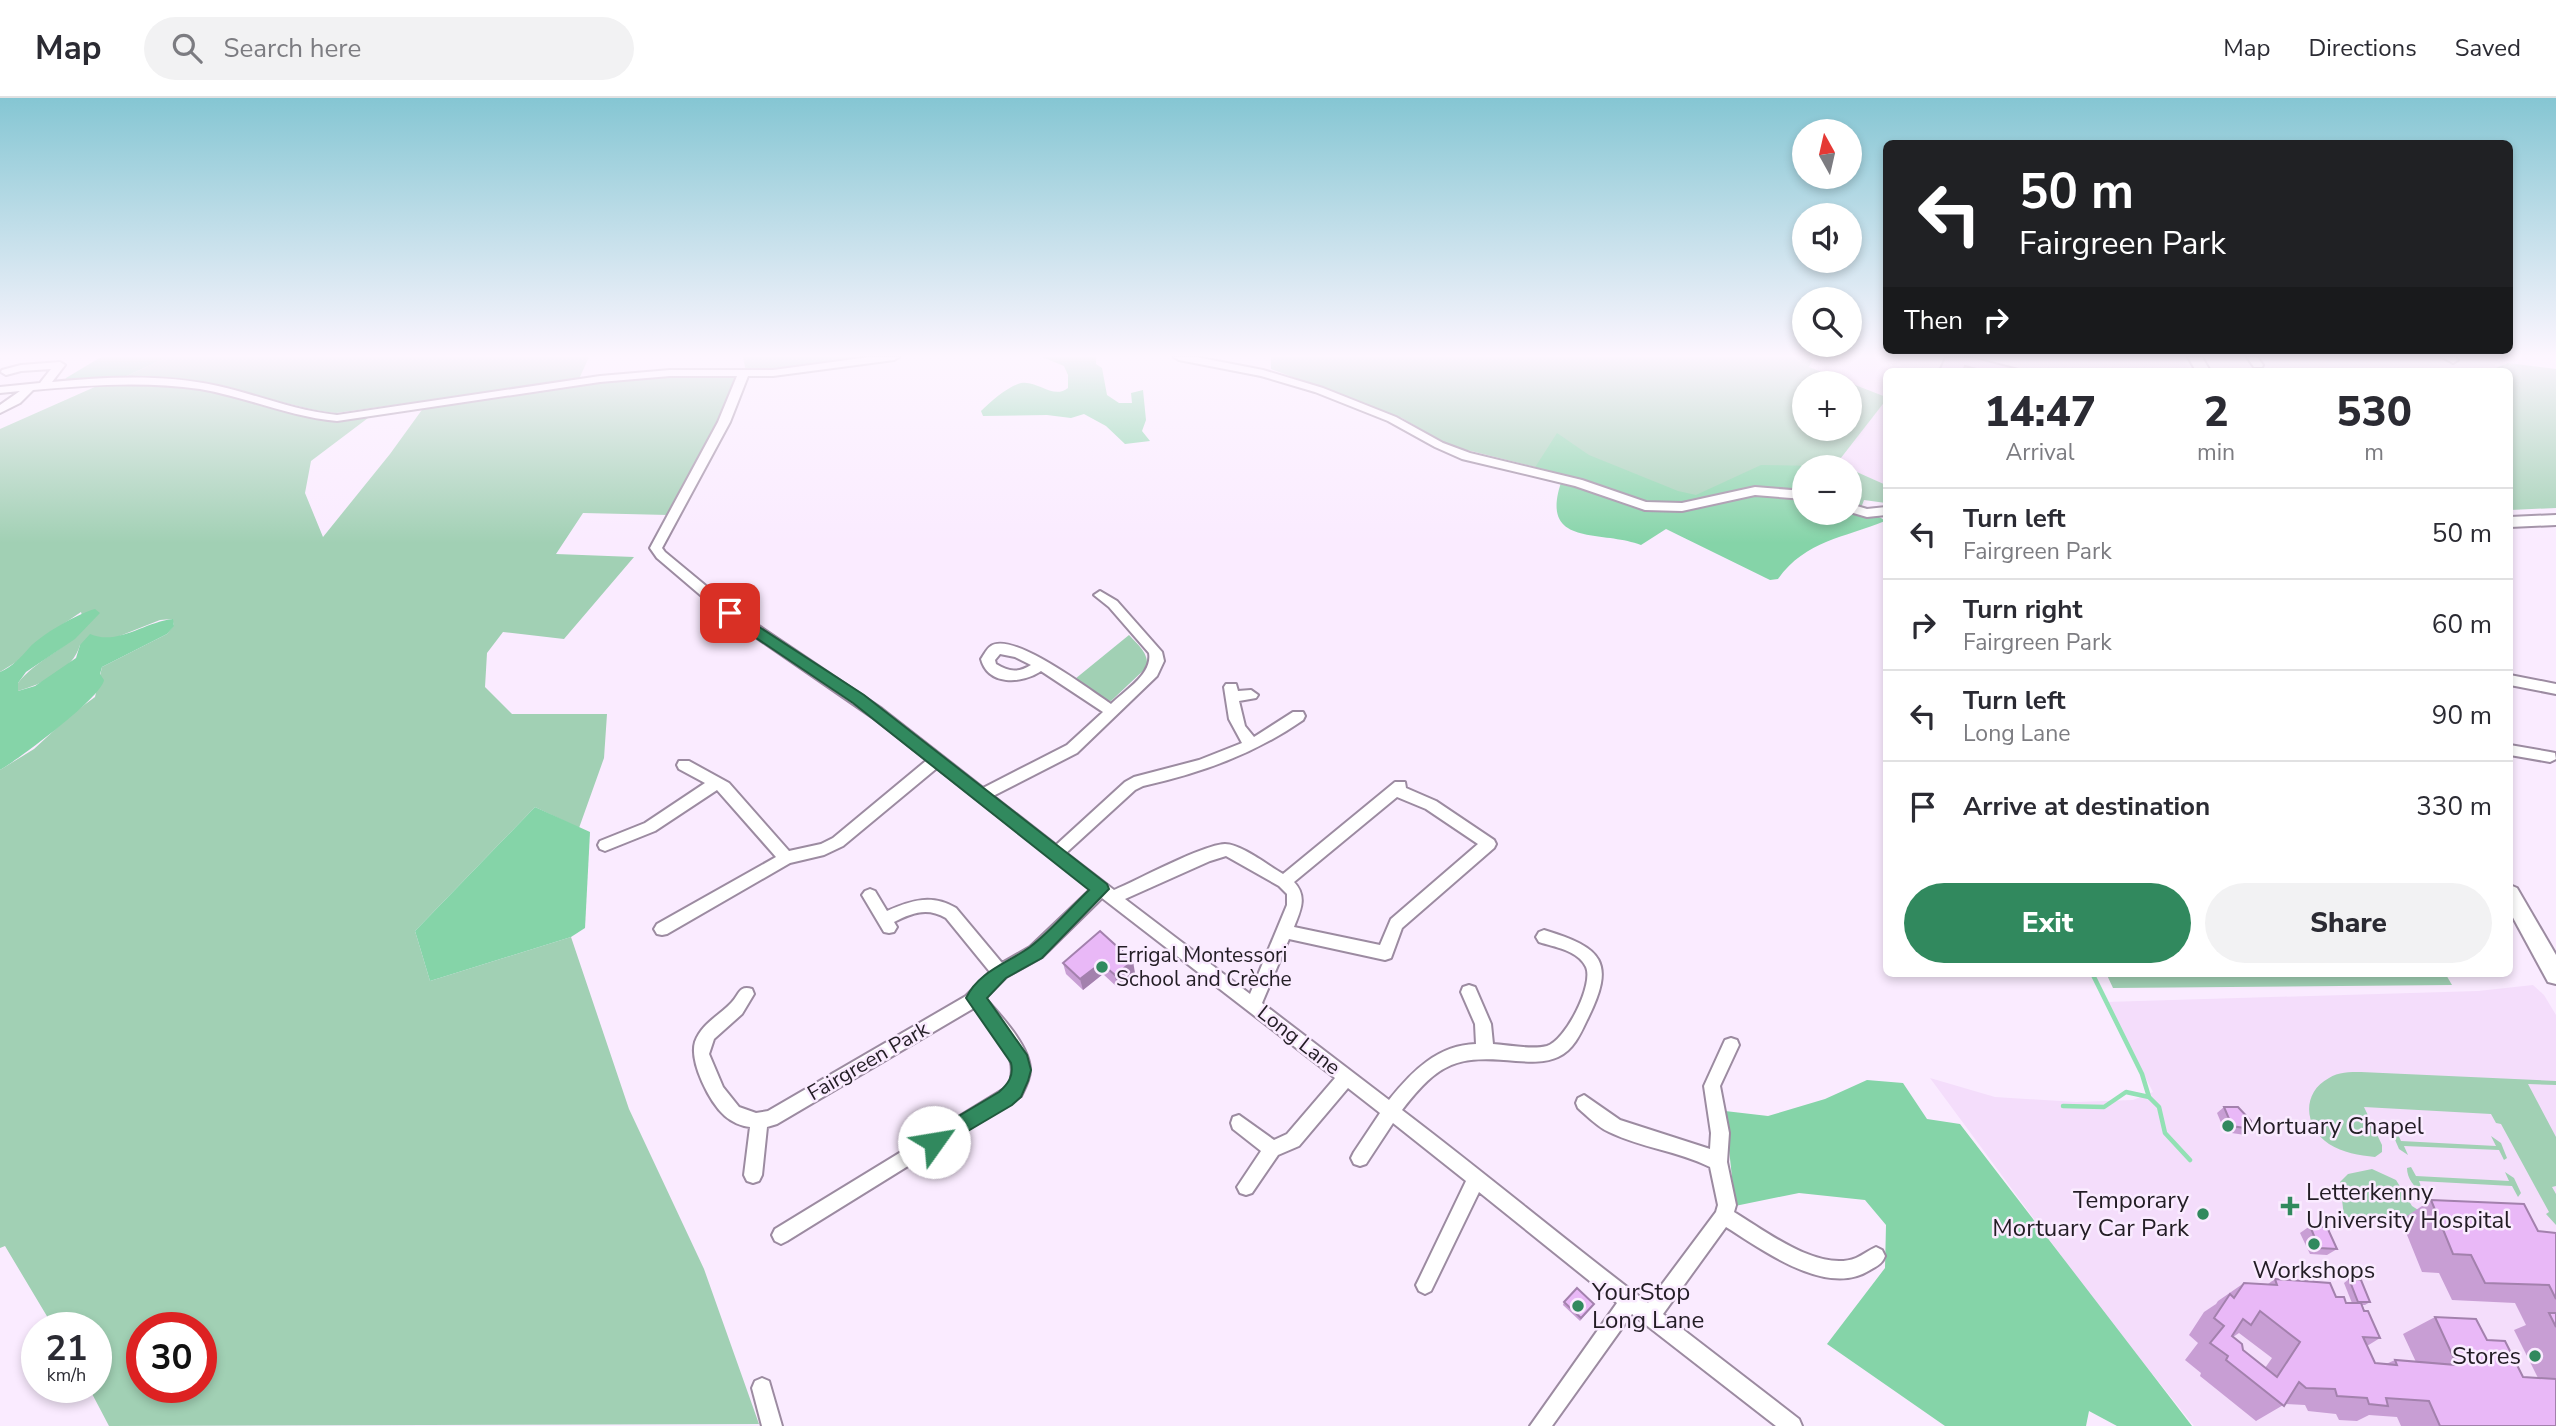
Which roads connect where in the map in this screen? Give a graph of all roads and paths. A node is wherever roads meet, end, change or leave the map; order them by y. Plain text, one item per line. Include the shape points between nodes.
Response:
1 (725, 419) edge
2 (1392, 419) edge
3 (1792, 494) edge
4 (1883, 511) edge
5 (1862, 512) edge
6 (2556, 520) edge
7 (2513, 522) edge
8 (1100, 595) dead end
9 (1040, 665) dead end
10 (2513, 681) edge
11 (2556, 689) edge
12 (1251, 695) dead end
13 (1112, 711) junction
14 (1298, 716) dead end
15 (1253, 745) junction
16 (2513, 751) edge
17 (2550, 757) dead end
18 (936, 761) junction
19 (684, 765) dead end
20 (716, 783) junction
21 (982, 795) junction
22 (605, 845) dead end
23 (1056, 854) junction
24 (786, 858) junction
25 (1284, 882) junction
26 (1106, 893) junction
27 (870, 895) dead end
28 (2513, 899) edge
29 (662, 929) dead end
30 (1286, 932) junction
31 (1544, 937) dead end
32 (1000, 972) junction
33 (2556, 975) edge
34 (1469, 992) dead end
35 (746, 994) dead end
36 (975, 998) junction
37 (1251, 1003) junction
38 (1731, 1045) dead end
39 (1485, 1049) junction
40 (1347, 1077) junction
41 (1584, 1103) dead end
42 (1391, 1111) junction
43 (759, 1122) junction
44 (1238, 1123) dead end
45 (1272, 1149) junction
46 (1360, 1158) dead end
47 (1718, 1162) junction
48 (753, 1175) dead end
49 (1477, 1177) junction
50 (1246, 1187) dead end
51 (1724, 1216) junction
52 (781, 1235) dead end
53 (1876, 1256) dead end
54 (1425, 1285) dead end
55 (1630, 1301) junction
56 (1650, 1316) junction
57 (762, 1388) dead end
58 (1542, 1425) edge
59 (772, 1426) edge
60 (1791, 1426) edge

1 - 18 street, Long Lane via 657,552 730,613 851,693
2 - 3 street via 1465,456 1578,483 1645,506 1682,507 1755,491
4 - 5 street
6 - 7 main road
8 - 13 street via 1129,621 1157,657 1152,673
9 - 13 street
10 - 11 street
12 - 15 street via 1232,692 1238,726
13 - 21 street via 1066,753
14 - 15 street
15 - 23 street via 1211,763 1139,781
16 - 17 street
18 - 21 street, Long Lane
18 - 24 street via 838,842
19 - 20 street
20 - 22 street via 650,827
20 - 24 street
21 - 23 street, Long Lane
23 - 26 street, Long Lane
24 - 29 street
25 - 26 street via 1226,850
25 - 30 street via 1296,900
25 - 30 street via 1398,788 1489,844 1396,924 1385,958
26 - 32 street, Fairgreen Park via 1036,952
26 - 37 street, Long Lane
27 - 32 street via 887,923 922,904 943,907
28 - 33 main road
30 - 37 street
31 - 39 street via 1576,948 1595,968 1593,987 1578,1021 1562,1046 1545,1055
32 - 36 street, Fairgreen Park
34 - 39 street via 1483,1024
35 - 43 street via 743,1002 708,1032 701,1054 729,1111 746,1121
36 - 43 street, Fairgreen Park
36 - 52 street via 1020,1061 1015,1091
37 - 40 street, Long Lane
38 - 47 street via 1712,1086 1720,1133
39 - 42 street via 1436,1063
40 - 42 street, Long Lane
40 - 45 street via 1293,1140
41 - 47 street via 1612,1125 1698,1151
42 - 46 street
42 - 49 street, Long Lane
43 - 48 street
44 - 45 street
45 - 50 street
47 - 51 street via 1727,1205
49 - 54 street
49 - 55 street, Long Lane
51 - 53 street via 1828,1270 1850,1271
51 - 56 street
55 - 56 street, Long Lane
55 - 58 street
56 - 60 street, Long Lane
57 - 59 street

